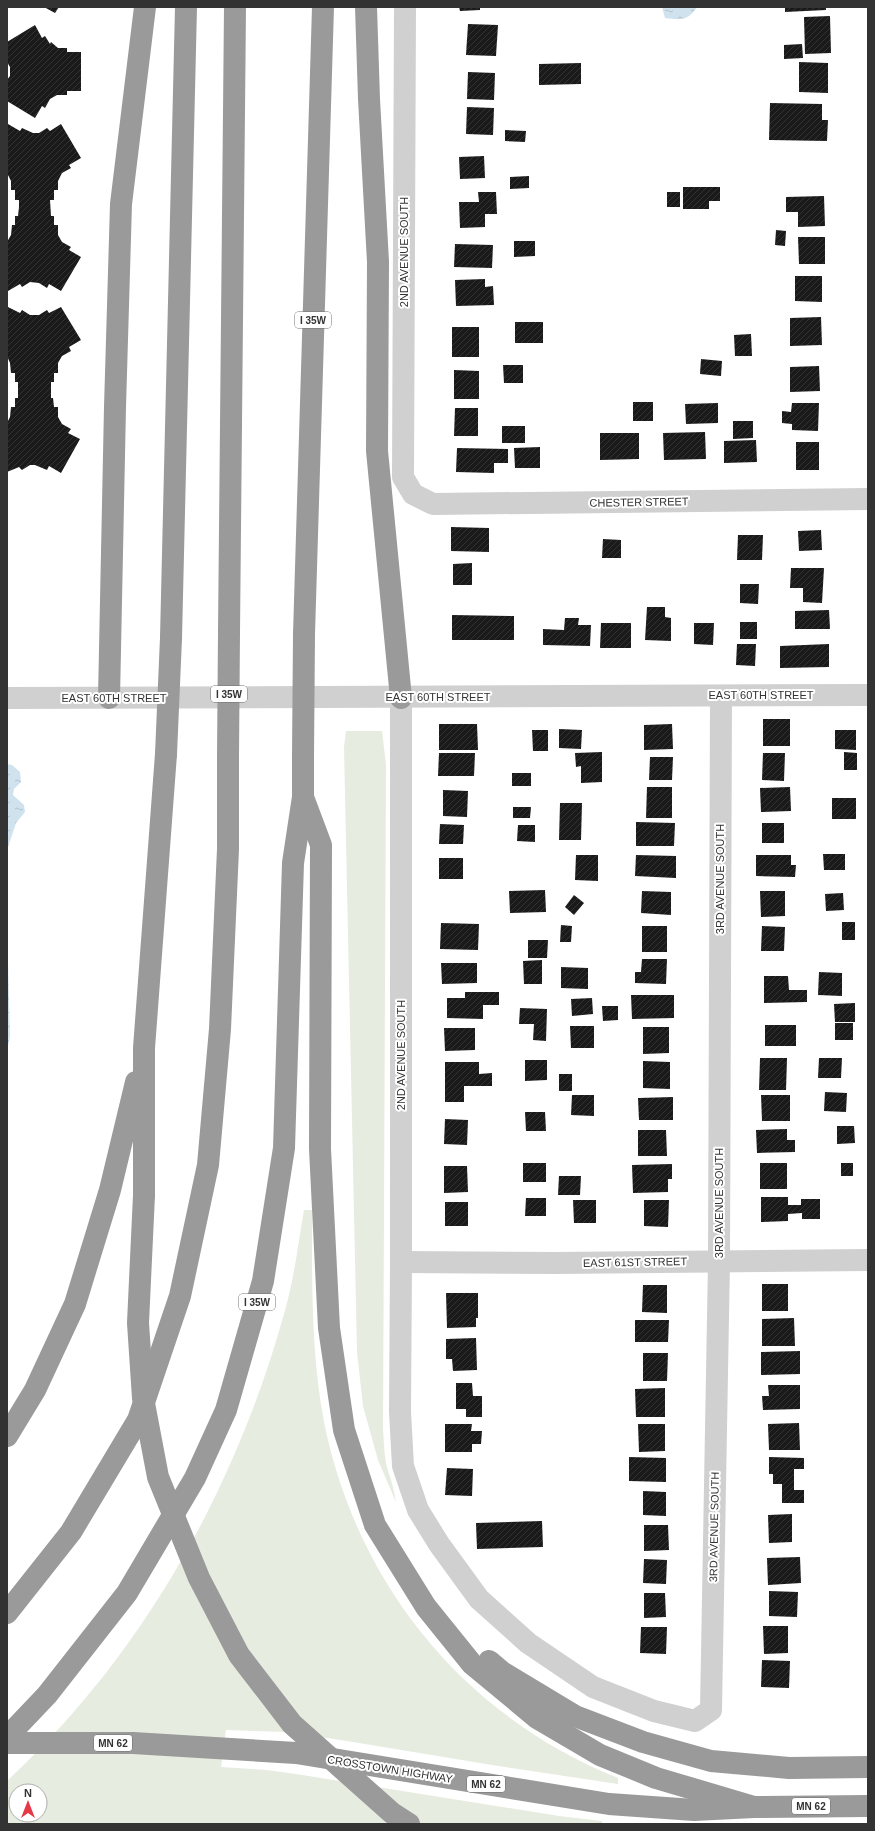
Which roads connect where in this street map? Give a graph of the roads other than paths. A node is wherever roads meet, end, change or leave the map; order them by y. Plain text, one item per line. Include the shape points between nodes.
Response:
1 (145, 7) edge
2 (186, 7) edge
3 (235, 7) edge
4 (323, 7) edge
5 (366, 7) edge
6 (405, 7) edge
7 (413, 494) joint
8 (868, 499) edge
9 (868, 695) edge
10 (721, 696) junction
11 (7, 698) edge
12 (109, 698) junction
13 (401, 698) junction
14 (303, 797) junction
15 (144, 1048) junction
16 (868, 1260) edge
17 (719, 1261) junction
18 (401, 1262) junction
19 (7, 1436) edge
20 (426, 1607) junction
21 (7, 1613) edge
22 (711, 1710) joint
23 (7, 1737) edge
24 (7, 1743) edge
25 (868, 1767) edge
26 (868, 1806) edge
27 (754, 1807) junction
28 (409, 1824) edge

1 - 12 highway via 121,204
2 - 15 highway, bridge via 171,638 166,754
3 - 21 highway, I 35W, bridge via 228,849 220,1029 208,1165 180,1296 138,1420 71,1532
4 - 14 highway, I 35W, bridge via 304,634
5 - 13 highway via 378,262 377,451
6 - 7 street, 2ND AVENUE SOUTH via 403,477
7 - 8 street, CHESTER STREET via 433,504
9 - 10 street, EAST 60TH STREET
10 - 13 street, EAST 60TH STREET
10 - 17 street, 3RD AVENUE SOUTH
11 - 12 street, EAST 60TH STREET
12 - 13 street, EAST 60TH STREET
13 - 18 street, 2ND AVENUE SOUTH
14 - 20 highway via 321,845 320,1149 329,1328 344,1430 375,1525
14 - 23 highway, I 35W via 293,863 284,1148 263,1281 226,1410 195,1478 127,1593 47,1695
15 - 19 highway via 110,1190 75,1304 35,1390
15 - 28 highway, bridge via 144,1195 138,1323 143,1398 158,1477 199,1578 239,1655 292,1724 392,1813
16 - 17 street, EAST 61ST STREET
17 - 18 street, EAST 61ST STREET
17 - 22 street, 3RD AVENUE SOUTH
18 - 22 street, 2ND AVENUE SOUTH via 400,1412 403,1466 418,1510 439,1544 479,1599 528,1642 593,1687 654,1712 695,1721
20 - 25 highway via 502,1672 575,1716 643,1742 711,1761 789,1768
20 - 27 highway via 472,1664 537,1718 614,1761 656,1778
24 - 27 highway, CROSSTOWN HIGHWAY / MN 62 via 133,1743 296,1754 609,1804 694,1810
26 - 27 highway, CROSSTOWN HIGHWAY / MN 62

